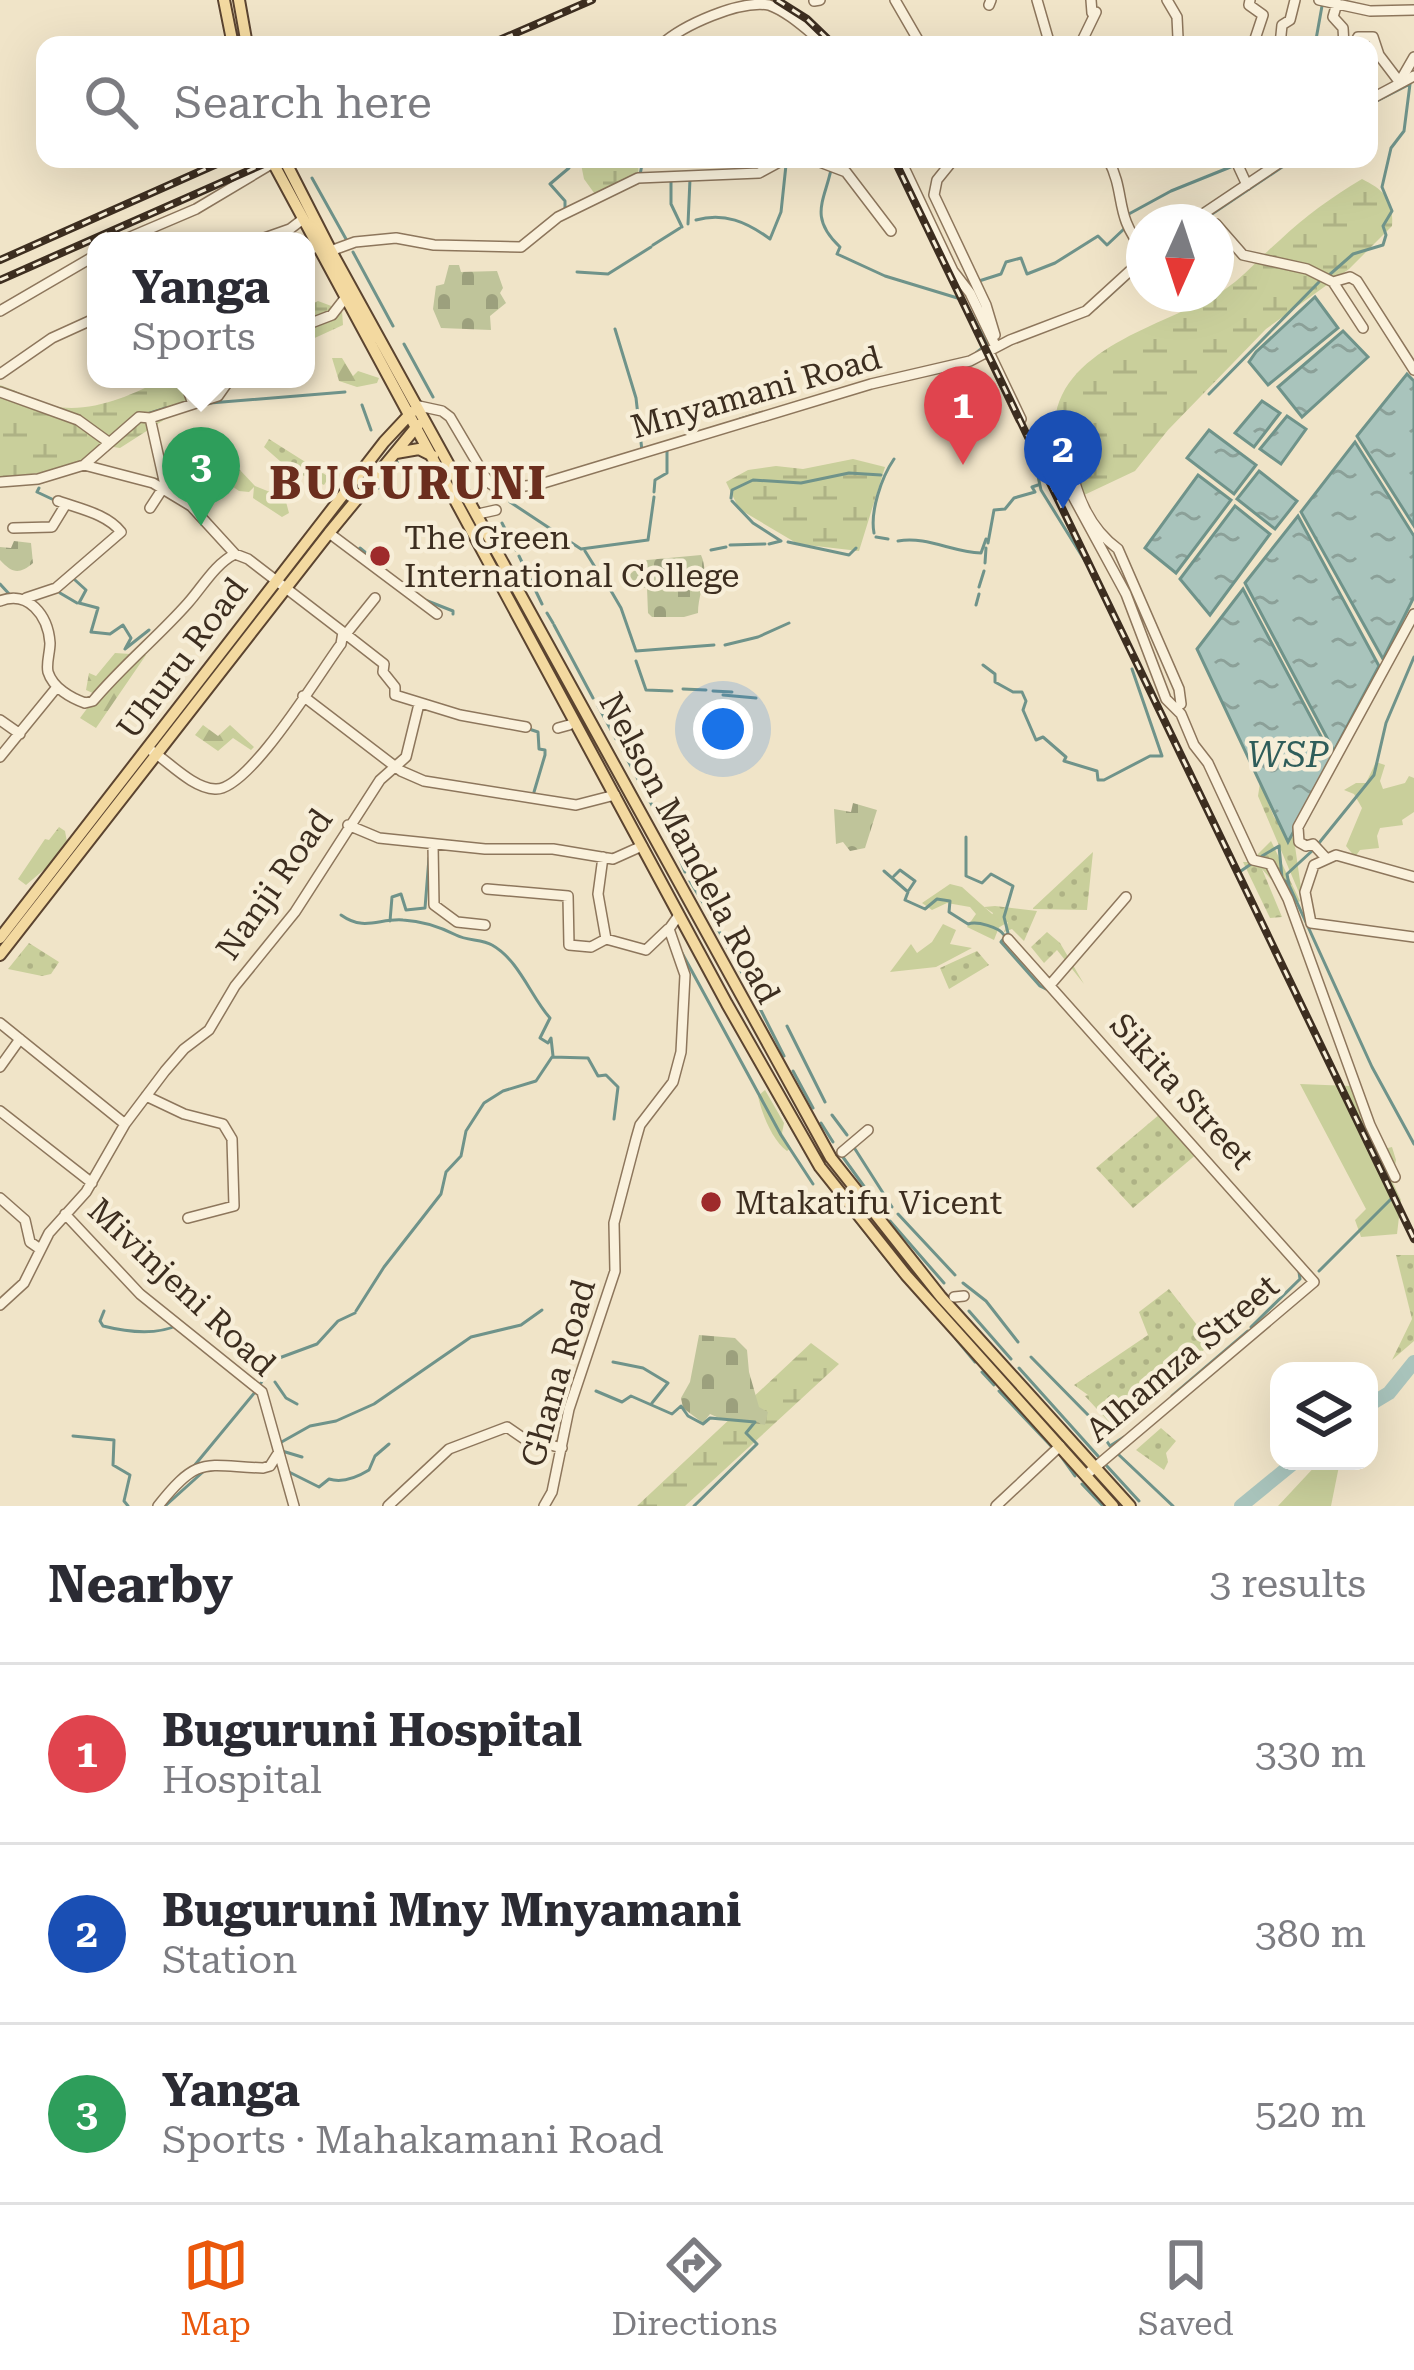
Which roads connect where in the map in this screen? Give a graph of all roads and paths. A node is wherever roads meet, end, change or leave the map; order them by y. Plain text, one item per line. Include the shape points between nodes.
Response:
1 (224, 0) edge
2 (239, 0) edge
3 (895, 0) edge
4 (1037, 0) edge
5 (1091, 0) edge
6 (1167, 0) edge
7 (1250, 0) edge
8 (1295, 0) edge
9 (1318, 0) edge
10 (1337, 3) edge
11 (1370, 10) junction
12 (1414, 10) edge
13 (231, 36) edge
14 (246, 36) edge
15 (672, 36) edge
16 (814, 36) edge
17 (916, 36) edge
18 (1047, 36) edge
19 (1084, 36) edge
20 (1178, 36) edge
21 (1256, 36) edge
22 (1281, 36) edge
23 (1343, 36) edge
24 (1373, 36) edge
25 (1378, 53) edge
26 (1414, 57) edge
27 (1414, 76) edge
28 (1399, 81) junction
29 (1378, 94) edge
30 (263, 168) edge
31 (280, 168) edge
32 (280, 168) edge
33 (767, 168) edge
34 (841, 168) edge
35 (904, 168) edge
36 (947, 168) edge
37 (1111, 168) edge
38 (1239, 168) edge
39 (1272, 168) edge
40 (1247, 185) junction
41 (1217, 204) edge
42 (303, 219) junction
43 (1126, 224) edge
44 (891, 231) dead end
45 (142, 232) edge
46 (282, 232) edge
47 (310, 232) edge
48 (310, 232) edge
49 (1234, 245) edge
50 (319, 251) edge
51 (87, 260) edge
52 (1126, 272) edge
53 (1333, 282) junction
54 (346, 297) junction
55 (0, 310) edge
56 (87, 322) edge
57 (315, 322) edge
58 (1363, 328) dead end
59 (995, 348) junction
60 (1414, 370) edge
61 (0, 374) edge
62 (188, 388) edge
63 (224, 388) edge
64 (0, 392) edge
65 (194, 404) junction
66 (414, 410) junction
67 (150, 418) junction
68 (426, 418) junction
69 (1021, 419) dead end
70 (107, 441) junction
71 (393, 454) junction
72 (433, 456) junction
73 (84, 465) junction
74 (0, 482) edge
75 (163, 489) junction
76 (150, 508) dead end
77 (496, 510) dead end
78 (478, 514) junction
79 (13, 528) dead end
80 (329, 532) junction
81 (235, 554) junction
82 (0, 584) edge
83 (280, 586) junction
84 (26, 598) junction
85 (375, 598) dead end
86 (5, 599) edge
87 (437, 614) dead end
88 (1414, 614) edge
89 (345, 633) junction
90 (1161, 677) junction
91 (57, 687) junction
92 (303, 696) junction
93 (418, 704) junction
94 (1181, 704) junction
95 (0, 720) edge
96 (526, 727) dead end
97 (20, 734) junction
98 (152, 750) junction
99 (0, 757) edge
100 (1208, 763) junction
101 (394, 766) junction
102 (615, 795) junction
103 (348, 825) junction
104 (656, 842) junction
105 (1313, 844) junction
106 (433, 845) junction
107 (645, 852) junction
108 (603, 857) junction
109 (1325, 857) junction
110 (1314, 865) junction
111 (1414, 877) edge
112 (487, 889) dead end
113 (598, 895) junction
114 (568, 896) junction
115 (1126, 897) dead end
116 (679, 915) junction
117 (484, 925) dead end
118 (672, 933) junction
119 (1414, 937) edge
120 (0, 938) edge
121 (606, 939) junction
122 (1008, 939) dead end
123 (0, 955) edge
124 (1050, 985) junction
125 (0, 1023) edge
126 (20, 1039) junction
127 (0, 1067) edge
128 (146, 1096) junction
129 (0, 1111) edge
130 (125, 1124) junction
131 (868, 1130) dead end
132 (842, 1152) dead end
133 (1395, 1177) dead end
134 (92, 1183) junction
135 (0, 1198) edge
136 (65, 1214) junction
137 (188, 1218) dead end
138 (40, 1249) junction
139 (1314, 1282) joint
140 (0, 1305) edge
141 (562, 1448) junction
142 (1056, 1451) junction
143 (278, 1455) junction
144 (1096, 1470) junction
145 (292, 1504) edge
146 (158, 1506) edge
147 (388, 1506) edge
148 (544, 1506) edge
149 (996, 1506) edge
150 (1113, 1506) edge
151 (1130, 1506) edge

1 - 13 main road
2 - 14 main road
3 - 17 street
4 - 18 street
5 - 19 street via 1096,12
6 - 20 street
7 - 21 street via 1263,15
8 - 22 street
9 - 10 street
10 - 11 street
10 - 23 street via 1333,17
11 - 12 street
11 - 24 street
15 - 16 street via 718,11 759,3
25 - 28 street
26 - 28 street
27 - 28 street
28 - 29 street
30 - 45 street
31 - 42 main road
32 - 48 main road
33 - 50 street via 638,178 558,217 520,247 396,238
34 - 44 street
35 - 59 street
36 - 59 street via 934,195 986,305
37 - 43 street
38 - 40 street
39 - 40 street
40 - 41 street
42 - 46 street
42 - 47 main road
49 - 53 street via 1243,255
50 - 54 main road
50 - 66 main road
51 - 55 street
52 - 59 street, Mnyamani Road via 1086,311
53 - 58 street
53 - 60 street via 1357,281
54 - 57 street
54 - 66 main road
56 - 61 street
59 - 68 street, Mnyamani Road via 547,482 497,488 455,423 442,411
59 - 69 street
62 - 65 street
63 - 65 street
64 - 70 street via 78,420
65 - 67 street
66 - 68 main road
66 - 68 street
66 - 83 main road, Uhuru Road
67 - 70 street via 139,417
67 - 75 street
68 - 71 main road, Uhuru Road
68 - 72 main road, Nelson Mandela Road
68 - 78 main road, Nelson Mandela Road
70 - 73 street
71 - 72 main road
71 - 80 main road, Uhuru Road
72 - 102 main road, Nelson Mandela Road
73 - 74 street
73 - 75 street
75 - 76 street
75 - 81 street via 191,506
77 - 78 street
78 - 104 main road, Nelson Mandela Road
79 - 84 street via 52,526 62,503 121,532 56,588
80 - 83 main road, Uhuru Road
80 - 87 street
81 - 83 street
81 - 91 street via 93,701 79,702
82 - 86 street
83 - 89 street
83 - 98 main road, Uhuru Road
84 - 86 street
84 - 91 street via 47,626 47,666
85 - 89 street
88 - 105 street via 1298,827 1299,842
89 - 92 street
89 - 93 street via 384,664 395,695
90 - 94 street
90 - 94 street via 1061,462 1070,459 1076,494 1102,538 1118,549
90 - 100 street via 1166,699
91 - 97 street
92 - 98 street via 226,789 202,786
92 - 101 street
93 - 96 street
93 - 101 street, Nanji Road via 408,753
94 - 100 street
95 - 97 street
97 - 99 street
98 - 120 main road, Uhuru Road
98 - 123 main road, Uhuru Road
100 - 133 street via 1253,860 1270,864 1288,898
101 - 102 street via 424,782 576,805
101 - 103 street, Nanji Road
102 - 107 main road, Nelson Mandela Road
103 - 106 street
103 - 128 street, Nanji Road via 209,1030
104 - 107 street
104 - 144 main road, Nelson Mandela Road via 831,1159
105 - 109 street
105 - 110 street
106 - 108 street
106 - 117 street via 434,905 457,922
107 - 108 street
107 - 116 main road, Nelson Mandela Road
108 - 113 street
109 - 110 street
109 - 111 street
110 - 119 street via 1306,892 1312,923
112 - 114 street
113 - 114 street
113 - 121 street
114 - 121 street via 569,944
115 - 124 street
116 - 118 street
116 - 142 main road, Nelson Mandela Road via 820,1167
118 - 121 street via 646,950
118 - 141 street, Ghana Road via 685,975 681,1052 673,1082 636,1139 614,1223 615,1271
122 - 124 street, Sikita Street
124 - 139 street, Sikita Street
125 - 126 street
126 - 127 street
126 - 130 street
128 - 130 street, Nanji Road
128 - 137 street via 228,1126 234,1206
129 - 134 street
130 - 134 street, Nanji Road
131 - 132 street
134 - 136 street, Nanji Road
135 - 138 street via 25,1220
136 - 138 street, Mivinjeni Road
136 - 143 street, Mivinjeni Road via 140,1294 262,1392
138 - 140 street, Mivinjeni Road via 24,1283
139 - 144 street, Alhamza Street
141 - 147 street via 507,1427 449,1449
141 - 148 street, Ghana Road
142 - 144 main road, Nelson Mandela Road
142 - 149 street
143 - 145 street, Mivinjeni Road
143 - 146 street via 262,1468 206,1465
144 - 150 main road, Nelson Mandela Road
144 - 151 main road, Nelson Mandela Road

